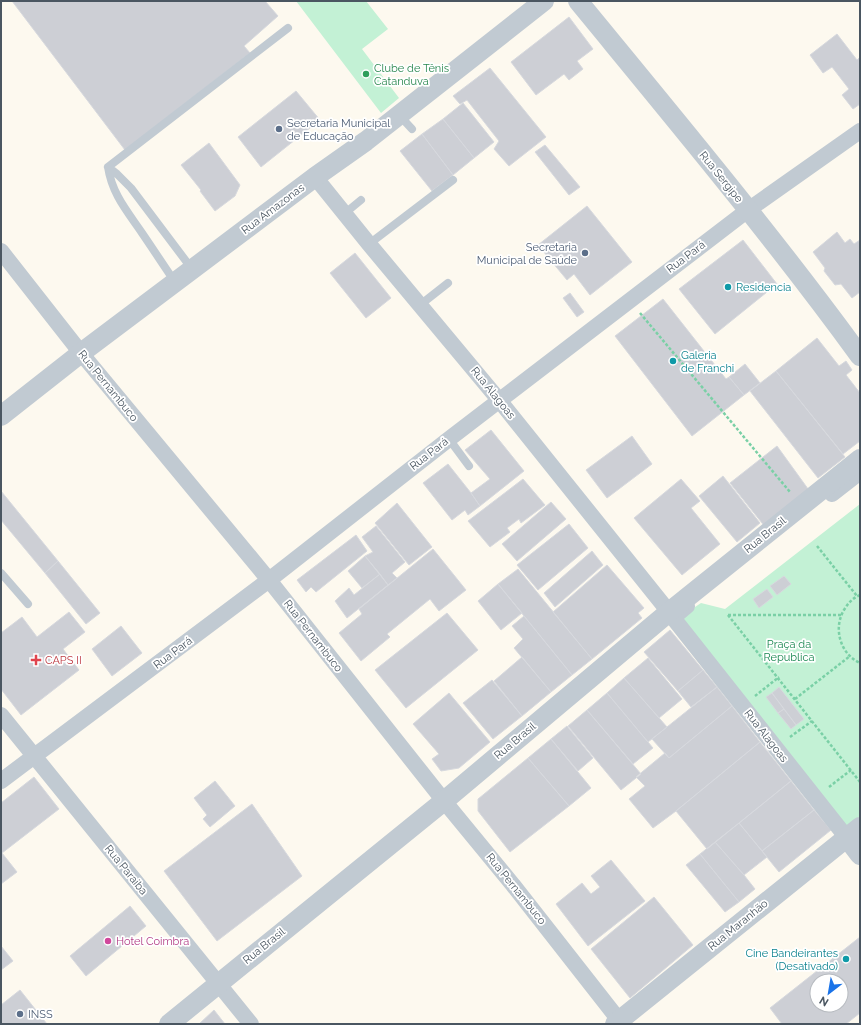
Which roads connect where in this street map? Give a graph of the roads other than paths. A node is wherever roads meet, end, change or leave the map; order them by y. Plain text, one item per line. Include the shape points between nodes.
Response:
1 (544, 1) edge
2 (578, 1) edge
3 (288, 28) dead end
4 (860, 131) edge
5 (113, 176) junction
6 (315, 177) junction
7 (454, 180) dead end
8 (362, 200) dead end
9 (748, 210) junction
10 (344, 214) junction
11 (368, 244) junction
12 (1, 251) edge
13 (192, 269) junction
14 (175, 282) junction
15 (448, 283) dead end
16 (420, 306) junction
17 (81, 353) junction
18 (860, 356) edge
19 (499, 400) junction
20 (1, 416) edge
21 (449, 439) junction
22 (860, 459) edge
23 (469, 466) dead end
24 (860, 472) edge
25 (1, 573) edge
26 (269, 580) junction
27 (28, 604) dead end
28 (671, 614) junction
29 (1, 715) edge
30 (34, 757) junction
31 (1, 781) edge
32 (444, 800) junction
33 (853, 832) edge
34 (860, 855) edge
35 (218, 984) junction
36 (619, 1023) edge
37 (169, 1024) edge
38 (251, 1024) edge

1 - 6 street, Rua Amazonas via 405,122 366,141
2 - 9 street, Rua Sergipe
3 - 5 lane via 108,167
4 - 9 street, Rua Pará
5 - 13 lane via 131,188
5 - 14 lane via 114,192
6 - 10 street, Rua Alagoas
6 - 13 street, Rua Amazonas
7 - 11 lane
8 - 10 lane
9 - 18 street, Rua Sergipe
9 - 19 street, Rua Pará
10 - 11 street, Rua Alagoas
11 - 16 street, Rua Alagoas
12 - 17 street, Rua Pernambuco
13 - 14 street, Rua Amazonas
14 - 17 street, Rua Amazonas
15 - 16 lane
16 - 19 street, Rua Alagoas
17 - 20 street, Rua Amazonas
17 - 26 street, Rua Pernambuco
19 - 21 street, Rua Pará
19 - 28 street, Rua Alagoas
21 - 23 lane
21 - 26 street, Rua Pará
22 - 28 street, Rua Brasil
24 - 28 street
25 - 27 lane
26 - 30 street, Rua Pará
26 - 32 street, Rua Pernambuco
28 - 32 street, Rua Brasil
28 - 33 street, Rua Alagoas via 815,798
29 - 30 street, Rua Paraiba
30 - 31 street, Rua Pará
30 - 35 street, Rua Paraiba
32 - 35 street, Rua Brasil
32 - 36 street, Rua Pernambuco
33 - 34 street, Rua Alagoas
33 - 36 street, Rua Maranhão
35 - 37 street, Rua Brasil
35 - 38 street, Rua Paraiba

